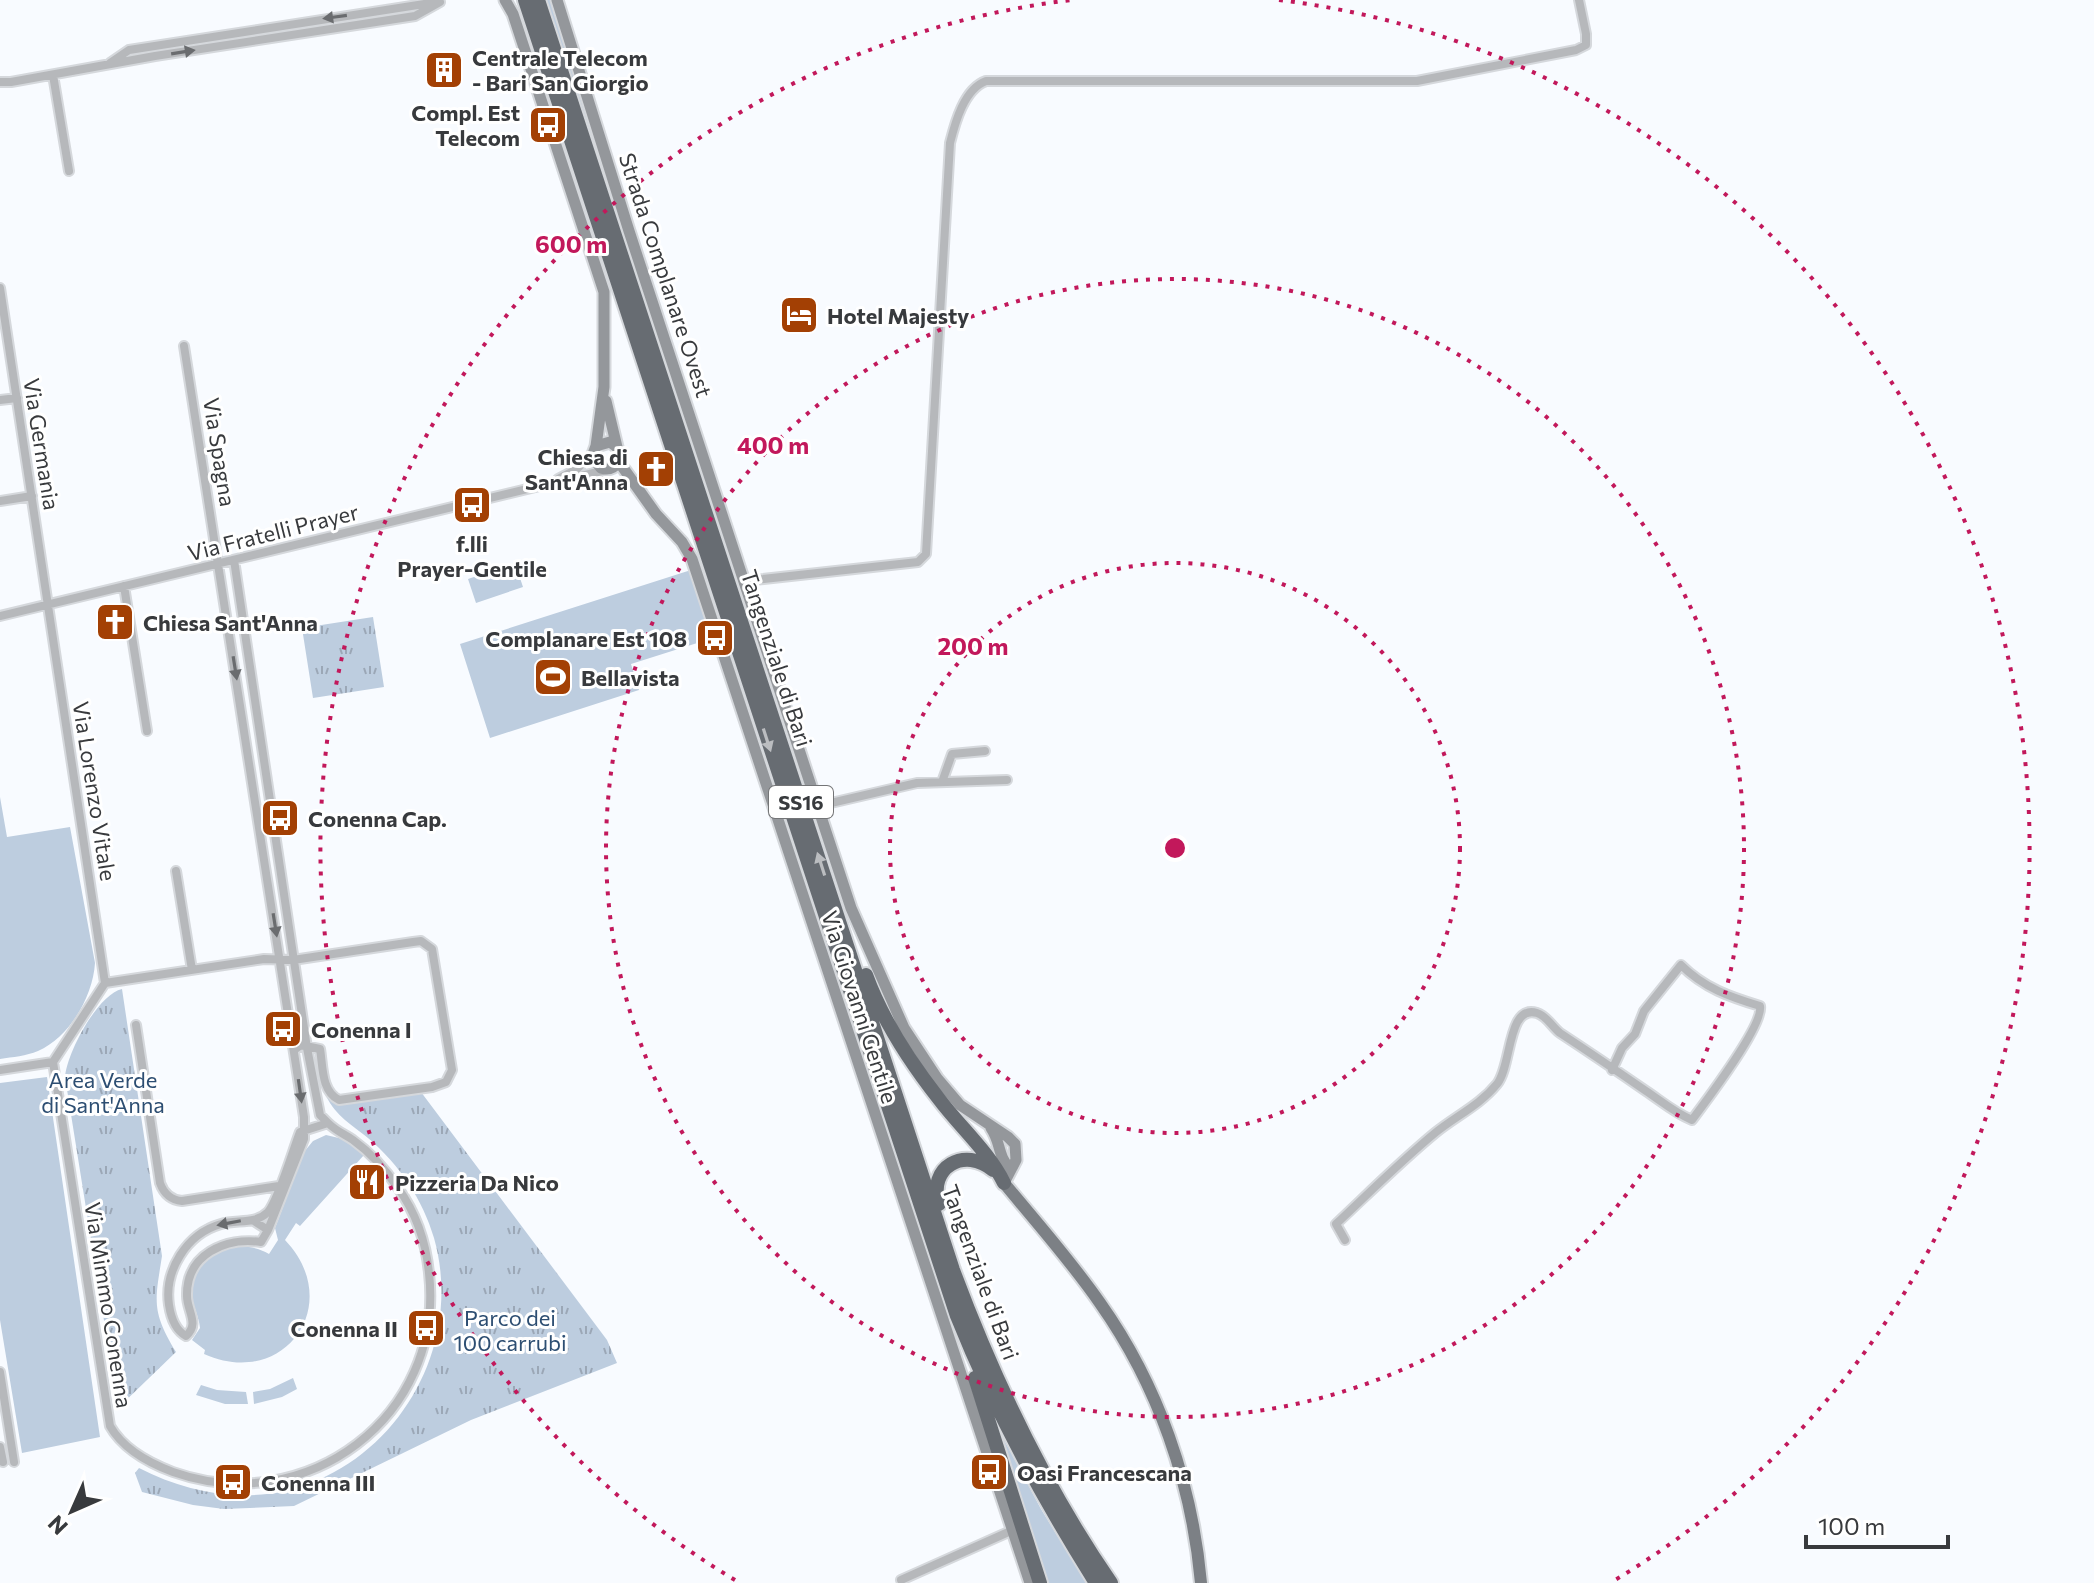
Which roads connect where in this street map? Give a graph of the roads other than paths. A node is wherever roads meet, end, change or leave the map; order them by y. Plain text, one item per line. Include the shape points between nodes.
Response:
1 (505, 0) edge
2 (525, 0) edge
3 (538, 0) edge
4 (557, 0) edge
5 (1579, 0) edge
6 (443, 1) edge
7 (53, 75) junction
8 (0, 82) edge
9 (69, 171) dead end
10 (0, 288) edge
11 (1, 300) edge
12 (184, 346) dead end
13 (604, 387) junction
14 (17, 398) junction
15 (0, 400) edge
16 (617, 447) junction
17 (594, 449) junction
18 (619, 462) junction
19 (606, 470) junction
20 (554, 481) junction
21 (32, 496) junction
22 (0, 501) edge
23 (234, 560) junction
24 (219, 564) junction
25 (745, 581) junction
26 (124, 586) junction
27 (48, 604) junction
28 (0, 616) edge
29 (147, 731) dead end
30 (262, 751) junction
31 (985, 751) dead end
32 (248, 753) junction
33 (264, 767) junction
34 (251, 770) junction
35 (1007, 780) dead end
36 (942, 782) junction
37 (818, 806) junction
38 (176, 871) dead end
39 (845, 935) junction
40 (280, 958) junction
41 (293, 960) junction
42 (192, 970) junction
43 (105, 983) junction
44 (303, 1021) junction
45 (136, 1025) dead end
46 (290, 1026) junction
47 (307, 1048) junction
48 (294, 1050) junction
49 (53, 1062) junction
50 (0, 1070) edge
51 (1612, 1070) junction
52 (328, 1123) junction
53 (304, 1129) junction
54 (1007, 1176) junction
55 (279, 1186) junction
56 (254, 1221) junction
57 (268, 1230) junction
58 (1345, 1240) dead end
59 (953, 1270) junction
60 (957, 1316) junction
61 (0, 1372) edge
62 (0, 1447) edge
63 (3, 1462) dead end
64 (14, 1462) dead end
65 (1013, 1530) junction
66 (901, 1580) dead end
67 (1030, 1583) edge
68 (1040, 1583) edge
69 (1096, 1583) edge
70 (1111, 1583) edge
71 (1201, 1583) edge

1 - 13 street via 601,277 606,307
2 -> 60 highway, Tangenziale di Bari / SS16
39 -> 3 highway, Tangenziale di Bari / SS16
4 - 25 street, Strada Complanare Ovest
5 - 25 street via 1586,45 1417,81 978,84 950,143 926,554 918,562
6 - 7 street via 415,16
7 - 8 street
7 - 9 street
10 - 11 street, Via Germania
11 - 14 street, Via Germania
12 - 24 street, Via Spagna
13 - 16 street
13 - 17 street
14 - 15 street
14 - 21 street, Via Germania
16 - 17 street via 610,442
16 - 18 street
17 - 19 street via 597,466
17 - 20 street via 577,469
18 - 19 street
18 - 65 street, Via Giovanni Gentile via 692,559
19 - 20 street, Via Fratelli Prayer
20 - 23 street, Via Fratelli Prayer
21 - 22 street
21 - 27 street, Via Germania
23 - 24 street, Via Fratelli Prayer
23 - 30 street
24 - 26 street, Via Fratelli Prayer
24 -> 32 street
25 - 37 street, Strada Complanare Ovest
26 - 27 street, Via Fratelli Prayer
26 - 29 street
27 - 28 street, Via Fratelli Prayer
27 - 43 street, Via Lorenzo Vitale
30 - 32 street
30 - 33 street
31 - 36 street via 952,754
32 - 34 street
33 - 34 street
33 - 41 street
34 -> 40 street
35 - 36 street
36 - 37 street
37 - 54 street, Strada Complanare Ovest via 851,908 904,1028 960,1105 1015,1144 1016,1160
38 - 42 street
39 - 54 highway, SS16 via 855,945 877,999 913,1062 938,1099
39 - 59 highway, Tangenziale di Bari / SS16
40 - 41 street
40 - 42 street
40 - 46 street
41 - 44 street
41 - 47 street via 427,944 435,955 452,1070 439,1086 339,1100 327,1089 320,1049
42 - 43 street
43 - 49 street
44 - 46 street
44 - 47 street
45 - 55 street via 164,1193 182,1201
46 - 48 street
47 - 48 street
47 - 52 street via 320,1115
48 -> 53 street
49 - 50 street
49 - 52 street, Via Mimmo Conenna via 110,1426 120,1442 147,1460 202,1480 282,1480 345,1454 386,1417 420,1357 431,1310 428,1263 417,1223 381,1166
51 - 51 street via 1692,1120 1746,1042 1761,1015 1760,1006 1711,989 1681,965 1644,1011
51 - 58 street via 1544,1017 1524,1013 1515,1022 1506,1068 1496,1085 1336,1224
52 - 53 street
53 - 55 street
53 - 57 street
54 - 59 highway via 974,1159 957,1161 942,1172 936,1189 955,1251
54 - 71 main road via 1116,1326 1142,1373 1179,1466
55 - 56 street via 270,1210
56 - 57 street
56 -> 57 street via 209,1228 179,1257 168,1295 179,1332 186,1336 192,1331 188,1283 200,1260 221,1244 261,1242
59 - 70 highway, Tangenziale di Bari / SS16 via 1014,1417
60 - 68 highway
60 - 69 highway, Tangenziale di Bari / SS16 via 1004,1424
61 - 64 street
62 - 63 street
65 - 66 street
65 - 67 street, Via Giovanni Gentile

